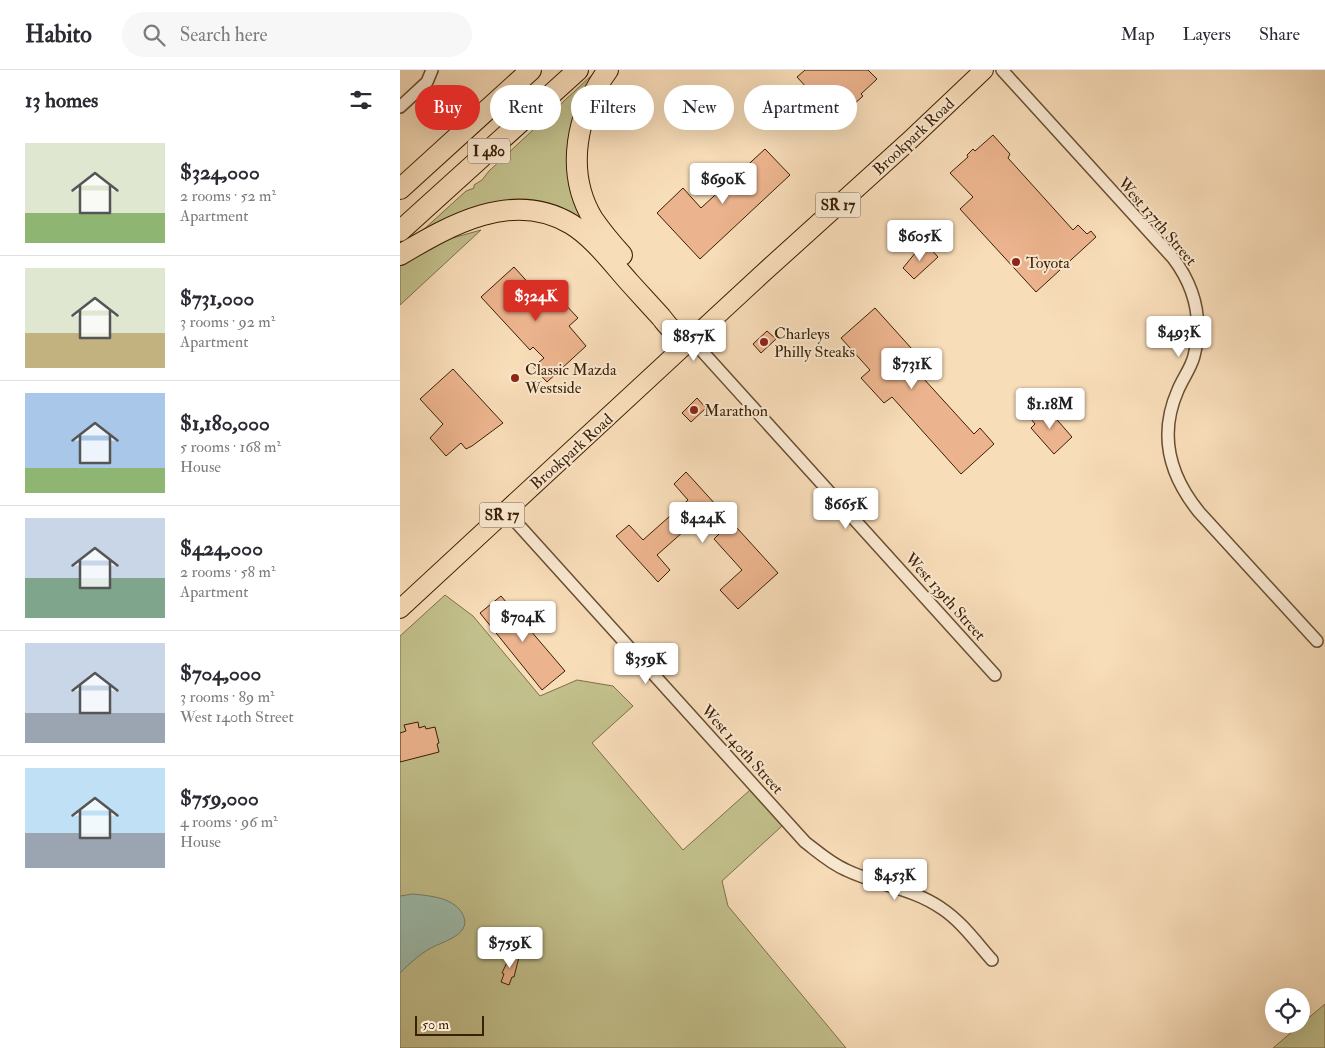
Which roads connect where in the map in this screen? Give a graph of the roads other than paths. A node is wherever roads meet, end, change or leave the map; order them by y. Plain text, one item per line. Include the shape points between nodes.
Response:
1 (432, 70) edge
2 (531, 70) edge
3 (578, 70) edge
4 (608, 70) edge
5 (984, 70) edge
6 (1002, 70) edge
7 (400, 107) edge
8 (400, 189) edge
9 (400, 231) edge
10 (400, 255) edge
11 (691, 340) junction
12 (506, 511) junction
13 (400, 609) edge
14 (1318, 641) dead end
15 (995, 675) dead end
16 (992, 960) dead end

1 - 7 street via 427,82
2 - 8 highway, I 480
3 - 9 highway, I 480
4 - 11 highway via 596,88 578,134 580,184 593,218 683,321
5 - 11 main road, Brookpark Road / SR 17
6 - 14 street, West 137th Street via 1172,258 1189,282 1197,312 1197,342 1194,358 1178,390 1169,420 1169,456 1174,470 1184,492 1199,512
10 - 11 highway via 454,225 487,213 513,210 546,214 583,233 673,330
11 - 12 main road, Brookpark Road / SR 17
11 - 15 street, West 139th Street
12 - 13 main road, Brookpark Road / SR 17
12 - 16 street, West 140th Street via 805,842 846,870 903,889 942,908

